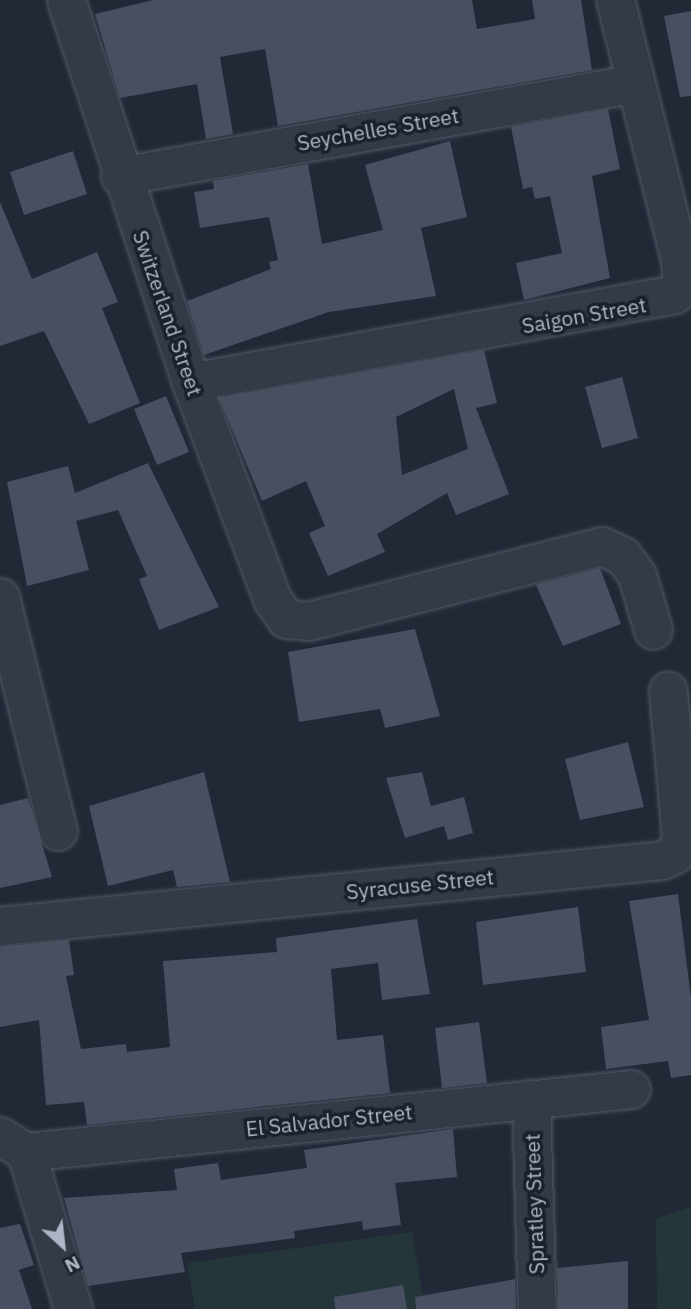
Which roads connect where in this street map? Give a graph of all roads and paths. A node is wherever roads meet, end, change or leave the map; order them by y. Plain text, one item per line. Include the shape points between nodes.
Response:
1 (66, 0) edge
2 (615, 0) edge
3 (636, 83) junction
4 (120, 176) junction
5 (191, 382) junction
6 (0, 597) edge
7 (653, 630) dead end
8 (668, 691) dead end
9 (58, 831) dead end
10 (0, 926) edge
11 (631, 1089) dead end
12 (531, 1099) junction
13 (13, 1144) edge
14 (73, 1309) edge
15 (537, 1309) edge

1 - 4 street, Switzerland Street
2 - 3 street, Saigon Street
3 - 4 street, Seychelles Street
3 - 5 street, Saigon Street via 683,273 674,294
4 - 5 street, Switzerland Street
5 - 7 street, Switzerland Street via 272,599 286,619 308,621 602,546 623,556 637,575
6 - 9 street
8 - 10 street, Syracuse Street via 681,838 675,854 662,860
11 - 12 street, El Salvador Street
12 - 13 street, El Salvador Street
12 - 15 street, Spratley Street
13 - 14 street

